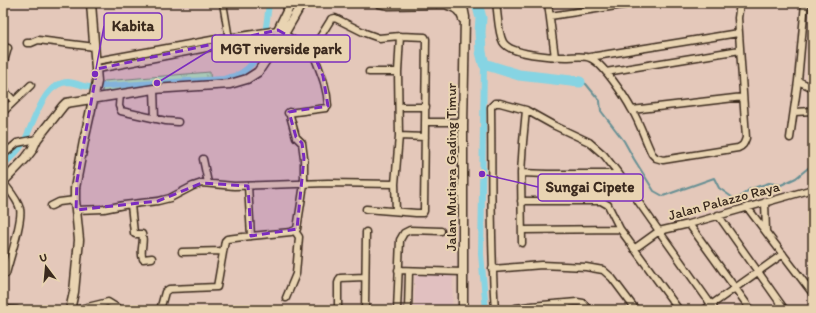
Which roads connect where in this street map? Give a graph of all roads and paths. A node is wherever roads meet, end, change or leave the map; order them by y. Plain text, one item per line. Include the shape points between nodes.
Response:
1 (91, 3) edge
2 (223, 3) edge
3 (292, 3) edge
4 (302, 3) edge
5 (380, 3) edge
6 (460, 3) edge
7 (496, 3) edge
8 (548, 3) edge
9 (636, 3) edge
10 (740, 3) edge
11 (805, 3) edge
12 (550, 16) junction
13 (464, 23) junction
14 (277, 32) junction
15 (738, 33) junction
16 (400, 36) junction
17 (230, 38) junction
18 (27, 43) dead end
19 (3, 47) edge
20 (95, 47) junction
21 (162, 49) junction
22 (312, 50) junction
23 (740, 50) junction
24 (164, 56) junction
25 (555, 57) junction
26 (590, 57) junction
27 (3, 65) edge
28 (96, 65) junction
29 (369, 72) dead end
30 (398, 72) junction
31 (606, 72) junction
32 (798, 81) junction
33 (31, 85) dead end
34 (813, 88) edge
35 (3, 89) edge
36 (154, 89) junction
37 (120, 94) junction
38 (95, 96) junction
39 (743, 97) junction
40 (14, 101) junction
41 (400, 107) junction
42 (426, 107) junction
43 (526, 110) junction
44 (632, 110) junction
45 (813, 111) edge
46 (3, 112) edge
47 (794, 112) junction
48 (155, 119) junction
49 (178, 122) dead end
50 (425, 122) junction
51 (464, 122) junction
52 (400, 136) junction
53 (425, 137) junction
54 (790, 138) dead end
55 (37, 139) junction
56 (3, 155) edge
57 (202, 159) dead end
58 (521, 173) junction
59 (619, 174) junction
60 (3, 182) edge
61 (208, 183) junction
62 (304, 184) junction
63 (395, 184) junction
64 (248, 186) junction
65 (813, 189) edge
66 (75, 200) junction
67 (521, 201) junction
68 (765, 202) junction
69 (131, 205) junction
70 (51, 206) dead end
71 (748, 207) junction
72 (366, 209) dead end
73 (76, 210) junction
74 (396, 212) junction
75 (718, 215) junction
76 (688, 224) junction
77 (620, 229) junction
78 (522, 230) junction
79 (295, 231) junction
80 (440, 231) dead end
81 (659, 231) junction
82 (766, 231) junction
83 (366, 232) dead end
84 (251, 236) junction
85 (522, 244) dead end
86 (634, 249) junction
87 (223, 251) junction
88 (182, 252) dead end
89 (783, 254) junction
90 (152, 258) dead end
91 (492, 269) junction
92 (398, 270) junction
93 (409, 271) junction
94 (463, 272) junction
95 (757, 272) junction
96 (6, 274) dead end
97 (365, 277) junction
98 (734, 287) junction
99 (813, 294) edge
100 (286, 298) dead end
101 (569, 303) junction
102 (713, 307) edge
103 (516, 308) dead end
104 (531, 308) edge
105 (3, 309) edge
106 (17, 310) edge
107 (70, 310) edge
108 (75, 310) edge
109 (120, 310) edge
110 (160, 310) edge
111 (338, 310) edge
112 (365, 310) edge
113 (397, 310) edge
114 (408, 310) edge
115 (463, 310) edge
116 (495, 310) edge
117 (558, 310) edge
118 (589, 310) edge
119 (636, 310) edge
120 (679, 310) edge
121 (704, 310) edge
122 (751, 310) edge
123 (785, 310) edge

1 - 20 main road
2 - 17 street
3 - 14 main road
4 - 14 main road
5 - 13 main road via 445,4 460,11
6 - 13 main road, Jalan Mutiara Gading Timur via 465,13
7 - 25 street via 505,46
8 - 12 street
9 - 12 street
10 - 15 street
11 - 32 street
12 - 25 street
13 - 51 main road, Jalan Mutiara Gading Timur
14 - 17 street
14 - 22 street via 306,44
14 - 36 main road via 271,52 252,77 230,84
15 - 23 street
15 - 26 street
16 - 22 street via 379,38 335,18 331,19
16 - 30 street
16 - 42 street via 426,38
17 - 21 street
17 - 24 street via 212,47
18 - 20 street via 38,40
19 - 27 street via 8,48
20 - 28 main road
21 - 24 street
21 - 28 street
22 - 62 street via 323,76 328,106 289,112 296,137 302,143
23 - 31 street
23 - 39 street
24 - 28 street
25 - 26 street
26 - 31 street
28 - 38 main road
29 - 30 street
30 - 41 street
31 - 44 street
32 - 34 street
32 - 47 street
33 - 40 street
35 - 40 street
36 - 37 main road
36 - 48 street
37 - 38 main road
37 - 48 street via 121,111
38 - 55 main road via 63,106
38 - 66 main road via 79,164
39 - 44 street
39 - 44 street via 746,138 742,147 663,160 652,154
40 - 46 street
41 - 42 street
41 - 52 street
42 - 50 street
43 - 58 street
43 - 59 street, Jalan Palazzo Raya via 589,142 604,155
43 - 91 street, Jalan Palazzo Raya via 497,102 491,107
45 - 47 street
47 - 54 street
48 - 49 street
50 - 51 street
50 - 53 street
51 - 94 main road, Jalan Mutiara Gading Timur
52 - 53 street
52 - 63 street
53 - 74 street via 424,212
55 - 56 street via 17,143
55 - 60 main road via 26,158
57 - 61 street
58 - 59 street
58 - 67 street
59 - 81 street, Jalan Palazzo Raya
60 - 96 street via 21,212
61 - 64 street
61 - 69 street via 193,186 164,200
62 - 63 street
62 - 64 street
62 - 79 street
63 - 74 street
64 - 84 street
65 - 68 street, Jalan Palazzo Raya
66 - 70 street
66 - 73 main road
67 - 77 street via 601,201 608,205
67 - 78 street
68 - 71 street, Jalan Palazzo Raya
68 - 82 street
69 - 73 street
69 - 90 street via 134,232 143,235 141,256
71 - 75 street, Jalan Palazzo Raya
71 - 82 street
72 - 74 street
73 - 107 main road via 79,240
75 - 76 street, Jalan Palazzo Raya
75 - 95 street
76 - 81 street, Jalan Palazzo Raya
76 - 98 street
77 - 78 street
77 - 86 street
78 - 85 street
79 - 84 street
79 - 100 street via 300,237 296,274
80 - 92 street via 410,230 404,233 400,240
81 - 86 street
81 - 102 street
82 - 89 street
83 - 97 street
84 - 87 street via 226,240
86 - 120 street
87 - 88 street
87 - 110 street via 217,288 169,289 164,292
89 - 95 street
89 - 99 street
91 - 116 street, Jalan Palazzo Raya
91 - 119 street via 542,265 603,270
92 - 93 street
92 - 113 street
93 - 94 street
93 - 114 street
94 - 115 main road, Jalan Mutiara Gading Timur
95 - 98 street
95 - 123 street
97 - 111 street via 340,278
97 - 112 street
98 - 102 street
98 - 122 street
101 - 104 street
101 - 117 street
101 - 118 street via 583,303
102 - 121 street
103 - 104 street
105 - 106 street
108 - 109 street via 108,302

